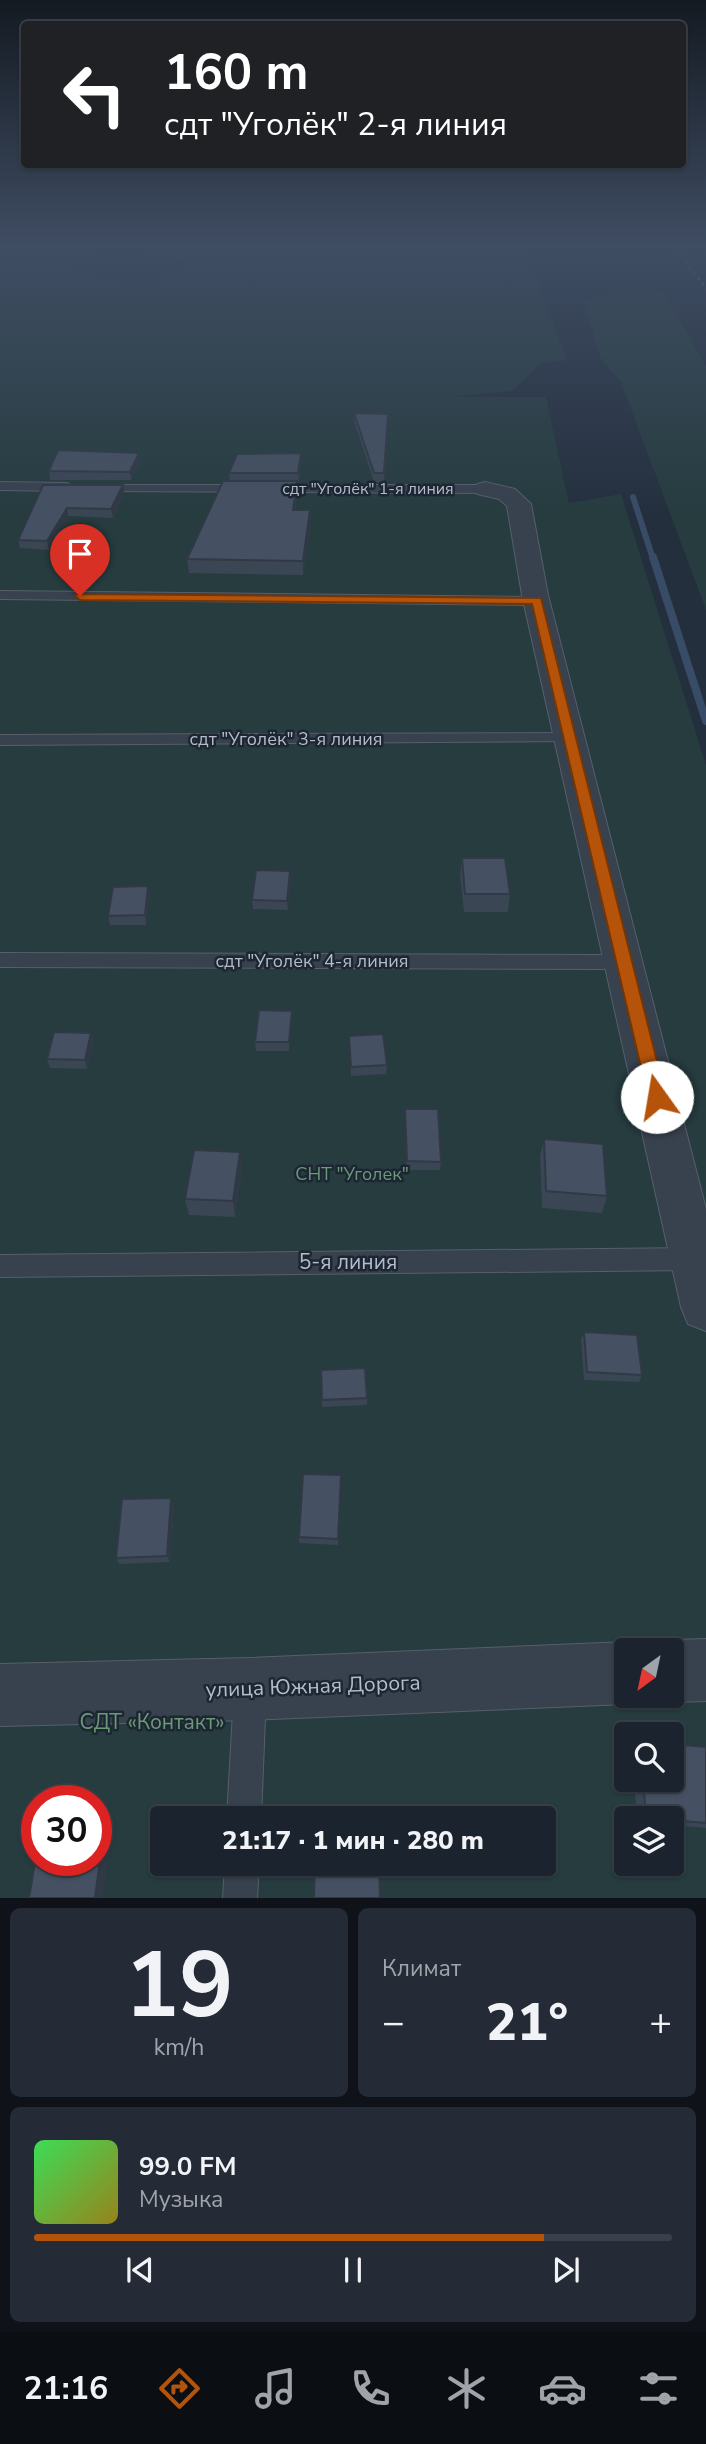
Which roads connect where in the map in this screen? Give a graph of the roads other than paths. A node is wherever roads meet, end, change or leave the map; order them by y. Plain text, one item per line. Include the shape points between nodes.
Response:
1 (0, 486) edge
2 (485, 489) joint
3 (0, 595) edge
4 (537, 601) junction
5 (571, 738) junction
6 (0, 740) edge
7 (0, 960) edge
8 (624, 962) junction
9 (696, 1259) junction
10 (0, 1265) edge
11 (706, 1307) edge
12 (706, 1670) edge
13 (684, 1671) edge
14 (614, 1674) edge
15 (250, 1689) junction
16 (0, 1695) edge
17 (245, 1806) edge
18 (241, 1876) edge
19 (240, 1898) edge

1 - 2 lane, сдт "Уголёк" 1-я линия
2 - 4 street via 507,494 519,504
3 - 4 lane
4 - 5 street
5 - 6 lane, сдт "Уголёк" 3-я линия
5 - 8 street
7 - 8 lane, сдт "Уголёк" 4-я линия
8 - 9 street
9 - 10 lane, 5-я линия
9 - 11 street
12 - 13 street
14 - 15 street, улица Южная Дорога
15 - 16 street, улица Южная Дорога
15 - 17 lane
18 - 19 lane

